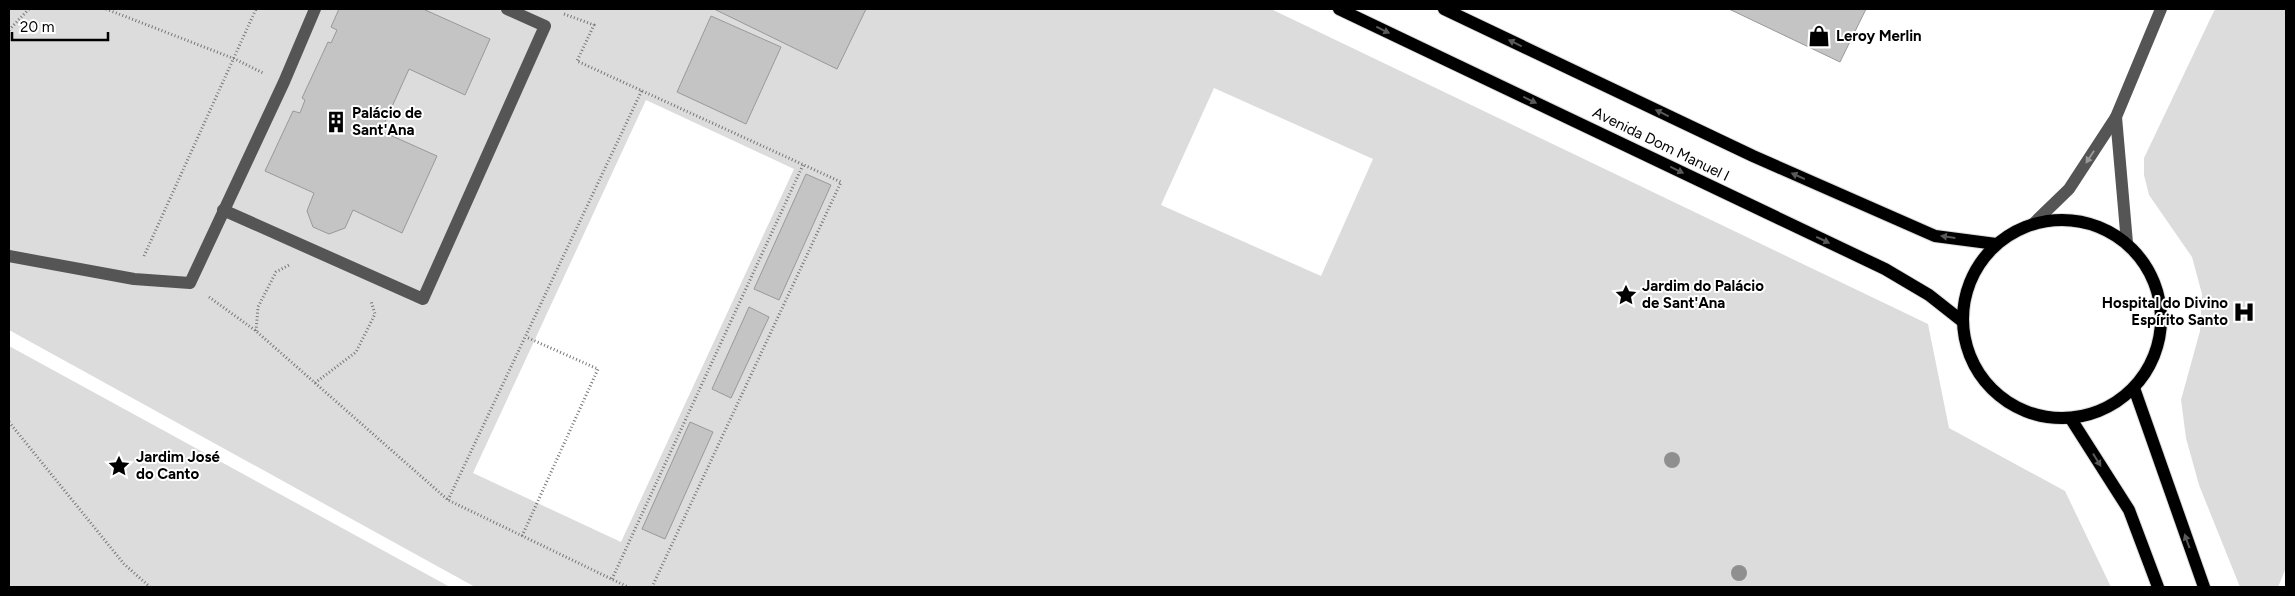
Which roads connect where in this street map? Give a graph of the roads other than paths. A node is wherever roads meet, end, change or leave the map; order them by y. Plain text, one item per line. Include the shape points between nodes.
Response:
1 (315, 9) edge
2 (507, 9) edge
3 (1340, 9) edge
4 (1444, 9) edge
5 (2161, 9) edge
6 (2116, 117) junction
7 (223, 210) junction
8 (2033, 224) junction
9 (2127, 243) junction
10 (1996, 244) junction
11 (9, 256) edge
12 (1962, 321) junction
13 (2134, 388) junction
14 (2071, 419) junction
15 (2158, 587) edge
16 (2204, 587) edge

1 - 7 street
2 - 7 street via 545,26 422,300
3 -> 12 main road, Avenida Dom Manuel I via 1885,269 1930,295
10 -> 4 main road, Avenida Dom Manuel I via 1926,232 1753,156
5 - 6 street
6 -> 8 street via 2069,189
6 - 9 street
7 - 11 street via 190,283 134,279
8 - 9 main road via 2074,221 2098,226
8 - 10 main road
9 - 13 main road via 2148,268 2159,298 2161,322 2152,361
10 - 12 main road via 1978,266 1966,292
12 - 14 main road via 1967,353 1984,382 2008,404 2039,417
13 - 14 main road via 2095,414
16 -> 13 main road
14 -> 15 main road via 2129,510

